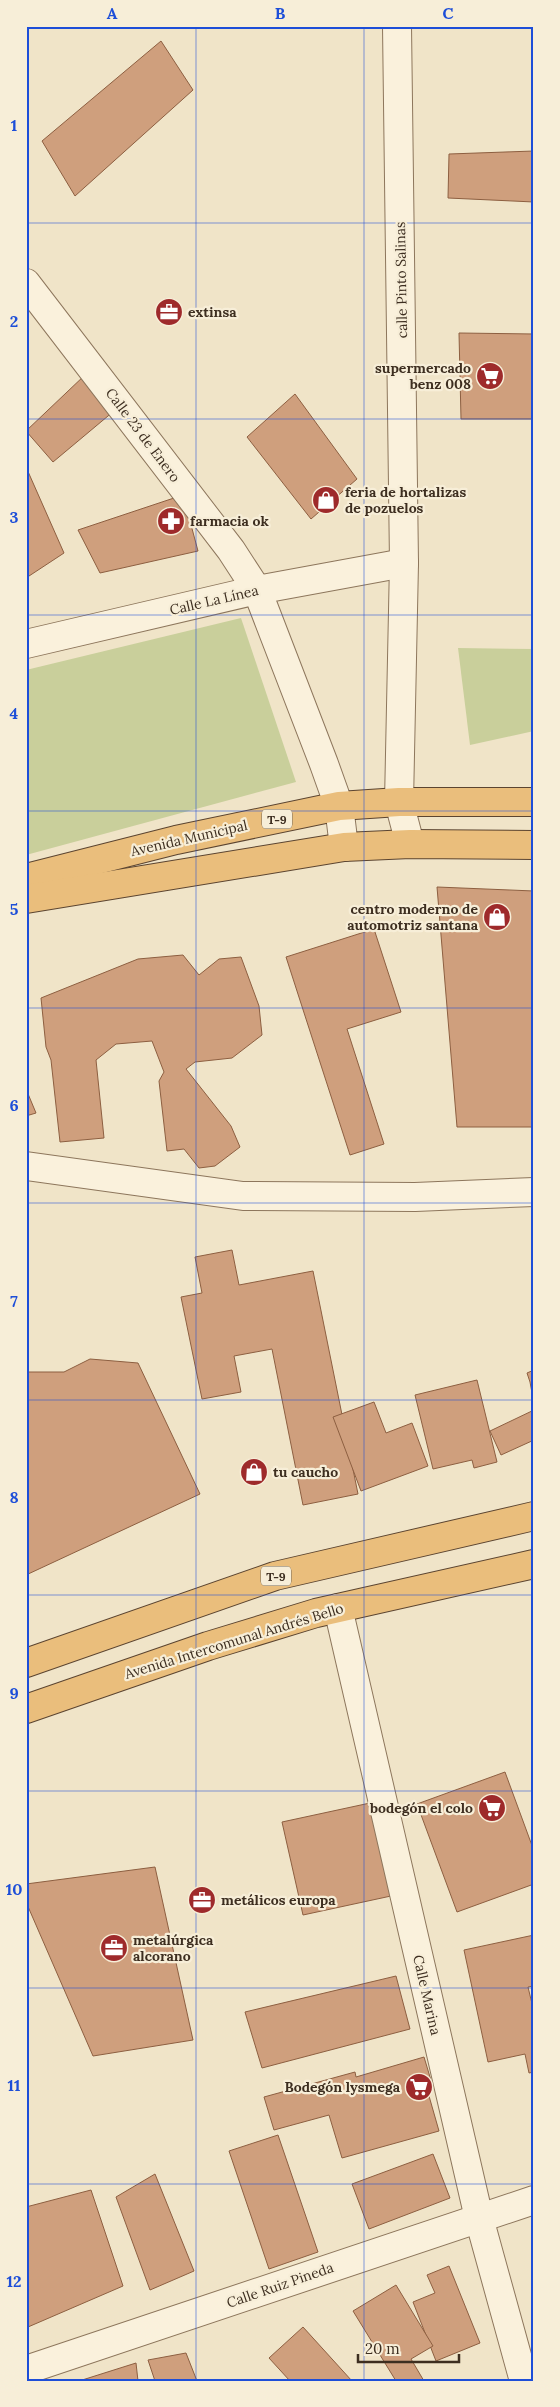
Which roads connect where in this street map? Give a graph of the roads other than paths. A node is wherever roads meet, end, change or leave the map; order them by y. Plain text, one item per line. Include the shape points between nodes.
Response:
1 (397, 26) edge
2 (26, 282) edge
3 (404, 563) junction
4 (256, 590) junction
5 (26, 644) edge
6 (399, 802) junction
7 (534, 802) edge
8 (339, 806) junction
9 (410, 844) junction
10 (534, 845) edge
11 (344, 847) junction
12 (26, 878) edge
13 (26, 899) edge
14 (26, 1166) edge
15 (534, 1192) edge
16 (534, 1516) edge
17 (534, 1564) edge
18 (338, 1608) junction
19 (26, 1663) edge
20 (26, 1709) edge
21 (534, 2200) edge
22 (479, 2218) junction
23 (26, 2370) edge
24 (524, 2381) edge

1 - 3 street, calle Pinto Salinas
2 - 4 street, Calle 23 de Enero via 231,550
3 - 4 street, Calle La Línea
3 - 6 street, calle Pinto Salinas
4 - 5 street, Calle La Línea
4 - 8 street, Calle 23 de Enero
6 - 7 highway, Avenida Municipal / T-9
6 - 8 highway, Avenida Municipal / T-9
6 - 9 street, calle Pinto Salinas
8 - 11 street, Calle 23 de Enero
8 - 12 highway, Avenida Municipal / T-9 via 176,840
9 - 10 highway
9 - 11 highway
11 - 13 highway
14 - 15 street via 243,1196
16 - 19 highway, T-9 via 276,1576
17 - 18 highway, Avenida Intercomunal Andrés Bello
18 - 20 highway, Avenida Intercomunal Andrés Bello via 208,1646
18 - 22 street, Calle Marina
21 - 22 street, Calle Ruiz Pineda
22 - 23 street, Calle Ruiz Pineda
22 - 24 street, Calle Marina

